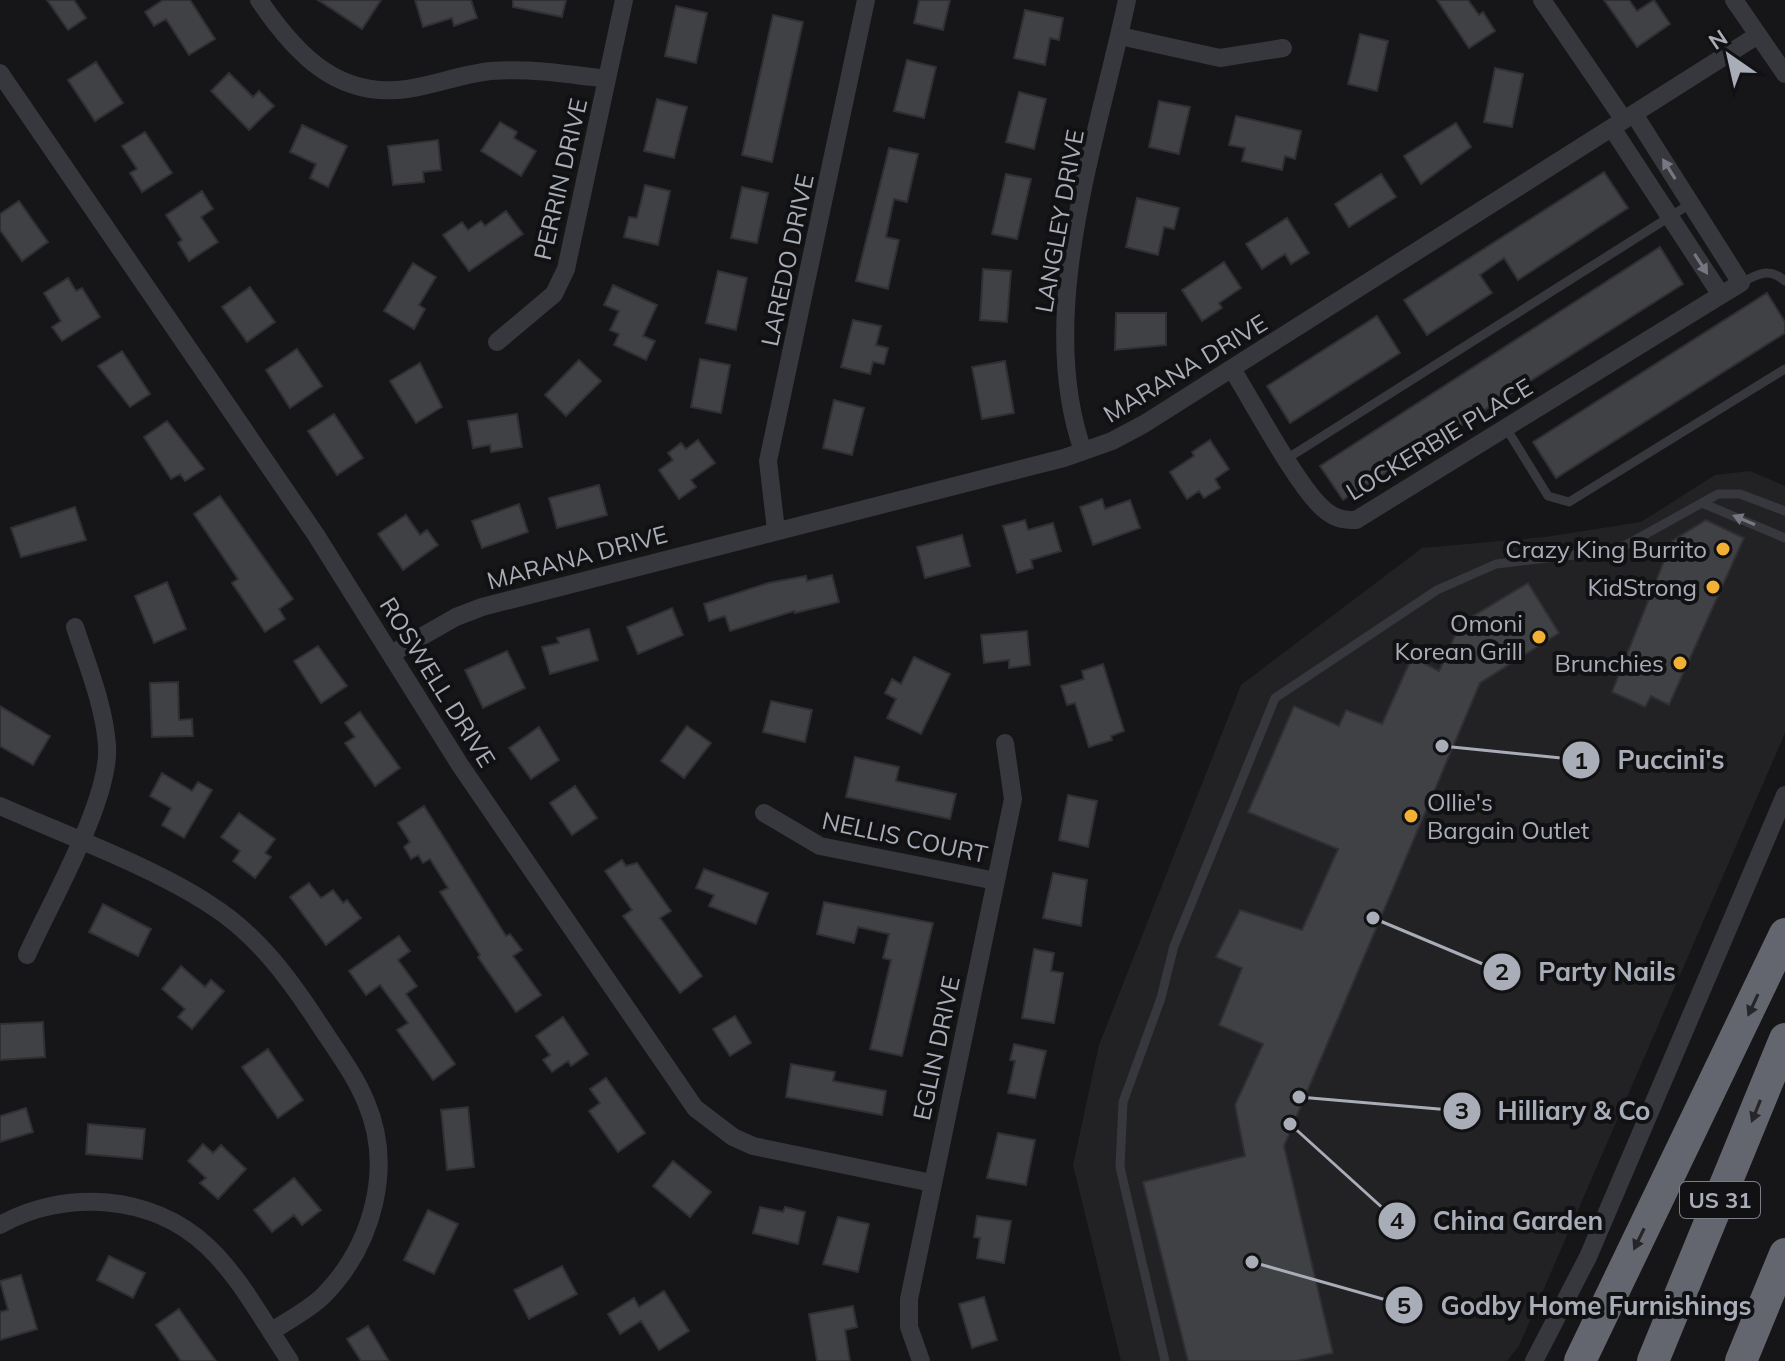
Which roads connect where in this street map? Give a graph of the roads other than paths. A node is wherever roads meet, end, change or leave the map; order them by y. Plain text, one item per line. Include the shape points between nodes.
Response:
1 (259, 0) edge
2 (624, 0) edge
3 (866, 0) edge
4 (1127, 0) edge
5 (1542, 0) edge
6 (1734, 0) edge
7 (1758, 35) junction
8 (1120, 36) junction
9 (1283, 48) dead end
10 (0, 73) edge
11 (1785, 74) edge
12 (607, 79) junction
13 (1624, 121) junction
14 (1690, 204) junction
15 (1670, 217) junction
16 (1785, 281) edge
17 (1741, 283) junction
18 (1721, 295) junction
19 (497, 342) dead end
20 (1232, 369) junction
21 (1785, 369) edge
22 (1506, 428) junction
23 (1083, 451) junction
24 (1288, 458) junction
25 (1702, 503) junction
26 (1785, 511) edge
27 (776, 530) junction
28 (1785, 538) edge
29 (75, 627) dead end
30 (391, 654) junction
31 (1005, 743) dead end
32 (1785, 795) edge
33 (0, 806) edge
34 (764, 813) dead end
35 (79, 841) junction
36 (996, 881) junction
37 (1785, 934) edge
38 (27, 955) dead end
39 (1785, 1039) edge
40 (932, 1183) junction
41 (0, 1225) edge
42 (1785, 1254) edge
43 (271, 1332) junction
44 (290, 1361) edge
45 (921, 1361) edge
46 (1165, 1361) edge
47 (1534, 1361) edge
48 (1580, 1361) edge
49 (1653, 1361) edge
50 (1741, 1361) edge

1 - 12 street via 310,64 358,87 406,90 490,71
2 - 12 street, PERRIN DRIVE
3 - 27 street, LAREDO DRIVE via 768,461
4 - 8 street, LANGLEY DRIVE
5 - 13 street
6 - 7 street
7 - 11 street
7 - 13 street, MARANA DRIVE
8 - 9 street via 1220,58
8 - 23 street, LANGLEY DRIVE via 1080,214 1064,334 1073,423
10 - 30 street, ROSWELL DRIVE via 316,535
12 - 19 street, PERRIN DRIVE via 566,269 554,294
14 -> 13 street
13 - 15 street
13 - 20 street, MARANA DRIVE
14 - 15 lane
14 - 17 street
15 -> 18 street
15 - 24 lane
16 - 17 lane via 1772,272
17 - 18 street, LOCKERBIE PLACE
18 - 22 street, LOCKERBIE PLACE
20 - 23 street, MARANA DRIVE via 1144,424
20 - 24 street, LOCKERBIE PLACE
21 - 22 lane via 1569,502 1548,496
22 - 24 street, LOCKERBIE PLACE via 1356,520 1342,520 1326,511
23 - 27 street, MARANA DRIVE
25 - 26 lane via 1718,494 1740,494
28 -> 25 lane
25 - 46 lane via 1626,545 1496,564 1437,590 1275,698 1174,946 1123,1102 1120,1167
27 - 30 street, MARANA DRIVE via 482,607
29 - 35 street via 107,747 95,805
30 - 40 street, ROSWELL DRIVE via 460,765 695,1108 753,1146
31 - 36 street, EGLIN DRIVE via 1013,799
32 - 47 street via 1607,1213
33 - 35 street
34 - 36 street, NELLIS COURT via 820,846
35 - 38 street
35 - 43 street via 209,903 255,941 297,991 367,1103 379,1164 365,1236 324,1296
36 - 40 street, EGLIN DRIVE
37 -> 48 highway
39 -> 49 highway, US 31
40 - 45 street, EGLIN DRIVE via 908,1314
41 - 43 street via 67,1201 106,1201 145,1210 194,1234 210,1248
42 - 50 highway
43 - 44 street

